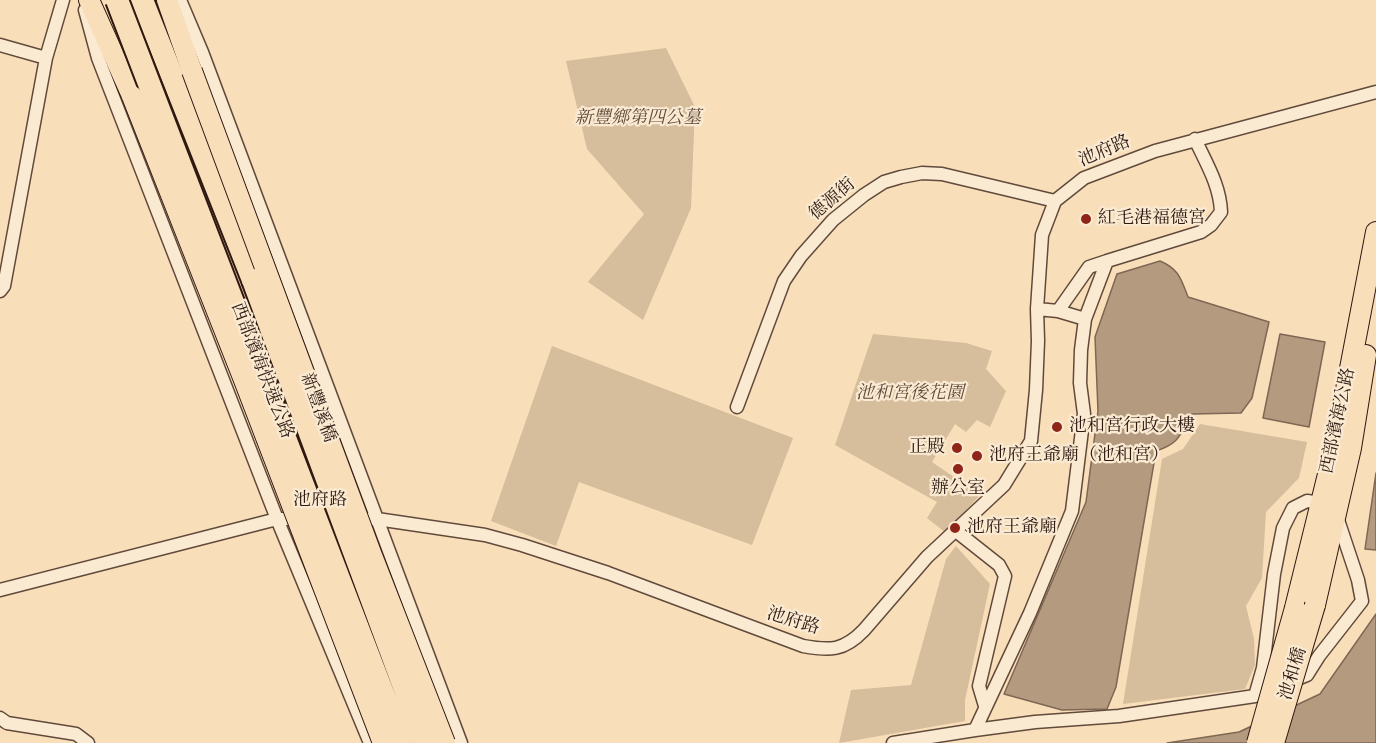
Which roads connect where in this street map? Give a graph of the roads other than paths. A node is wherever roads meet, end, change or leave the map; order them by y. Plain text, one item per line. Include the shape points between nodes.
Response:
1 (63, 0) edge
2 (82, 0) edge
3 (88, 0) edge
4 (117, 0) edge
5 (142, 0) edge
6 (155, 0) edge
7 (167, 0) edge
8 (180, 0) edge
9 (0, 45) edge
10 (46, 58) junction
11 (1376, 92) edge
12 (1194, 140) junction
13 (1055, 201) junction
14 (1376, 232) edge
15 (1107, 261) junction
16 (253, 280) junction
17 (0, 291) edge
18 (1376, 300) edge
19 (1037, 309) junction
20 (1058, 311) junction
21 (1085, 319) junction
22 (737, 407) dead end
23 (1328, 508) junction
24 (278, 519) junction
25 (377, 519) junction
26 (956, 531) junction
27 (0, 590) edge
28 (1305, 607) junction
29 (1263, 668) junction
30 (1287, 683) junction
31 (1255, 696) junction
32 (985, 706) junction
33 (0, 718) edge
34 (453, 721) junction
35 (975, 730) junction
36 (87, 743) edge
37 (370, 743) edge
38 (383, 743) edge
39 (391, 743) edge
40 (402, 743) edge
41 (425, 743) edge
42 (445, 743) edge
43 (461, 743) edge
44 (892, 743) edge
45 (1257, 743) edge
46 (1274, 743) edge

1 - 10 street
2 - 24 street via 98,58
3 - 38 main road, bridge via 132,96
4 - 40 highway, 西部濱海快速公路, bridge
5 - 16 highway, 西部濱海快速公路
6 - 16 highway
7 - 42 main road, 新豐溪橋, bridge
8 - 25 street
9 - 10 street
10 - 17 street
11 - 12 street, 池府路
12 - 13 street, 池府路 via 1084,178
12 - 15 street via 1220,197 1221,212 1201,232
13 - 19 street, 池府路 via 1042,235
13 - 22 street, 德源街 via 942,174 922,173 885,182 864,195 833,220 784,281
14 - 23 main road, 西部濱海公路
15 - 20 street via 1089,267
15 - 21 street
16 - 41 highway, 西部濱海快速公路, bridge
18 - 23 main road, 西部濱海公路 via 1351,448
19 - 20 street
19 - 26 street, 池府路 via 1031,441 1004,485
20 - 21 street
21 - 32 street via 1080,383 1084,414 1072,511 1030,613
23 - 28 main road, 西部濱海公路
23 - 29 street via 1308,501 1293,508 1283,528
23 - 30 street via 1358,580 1362,601 1307,675
24 - 25 street, 池府路
24 - 27 street, 池府路
24 - 37 street
25 - 26 street, 池府路 via 485,535 522,545 803,646 824,650 837,649 856,639 927,557
25 - 34 street
26 - 32 street via 999,565 1005,576 980,686
28 - 45 main road, 池和橋, bridge
28 - 46 main road, 池和橋, bridge
29 - 30 street
29 - 31 street
30 - 31 street
31 - 35 street via 1119,716
32 - 35 street
33 - 36 street via 7,723 76,734
34 - 39 street
34 - 43 street
35 - 44 street

